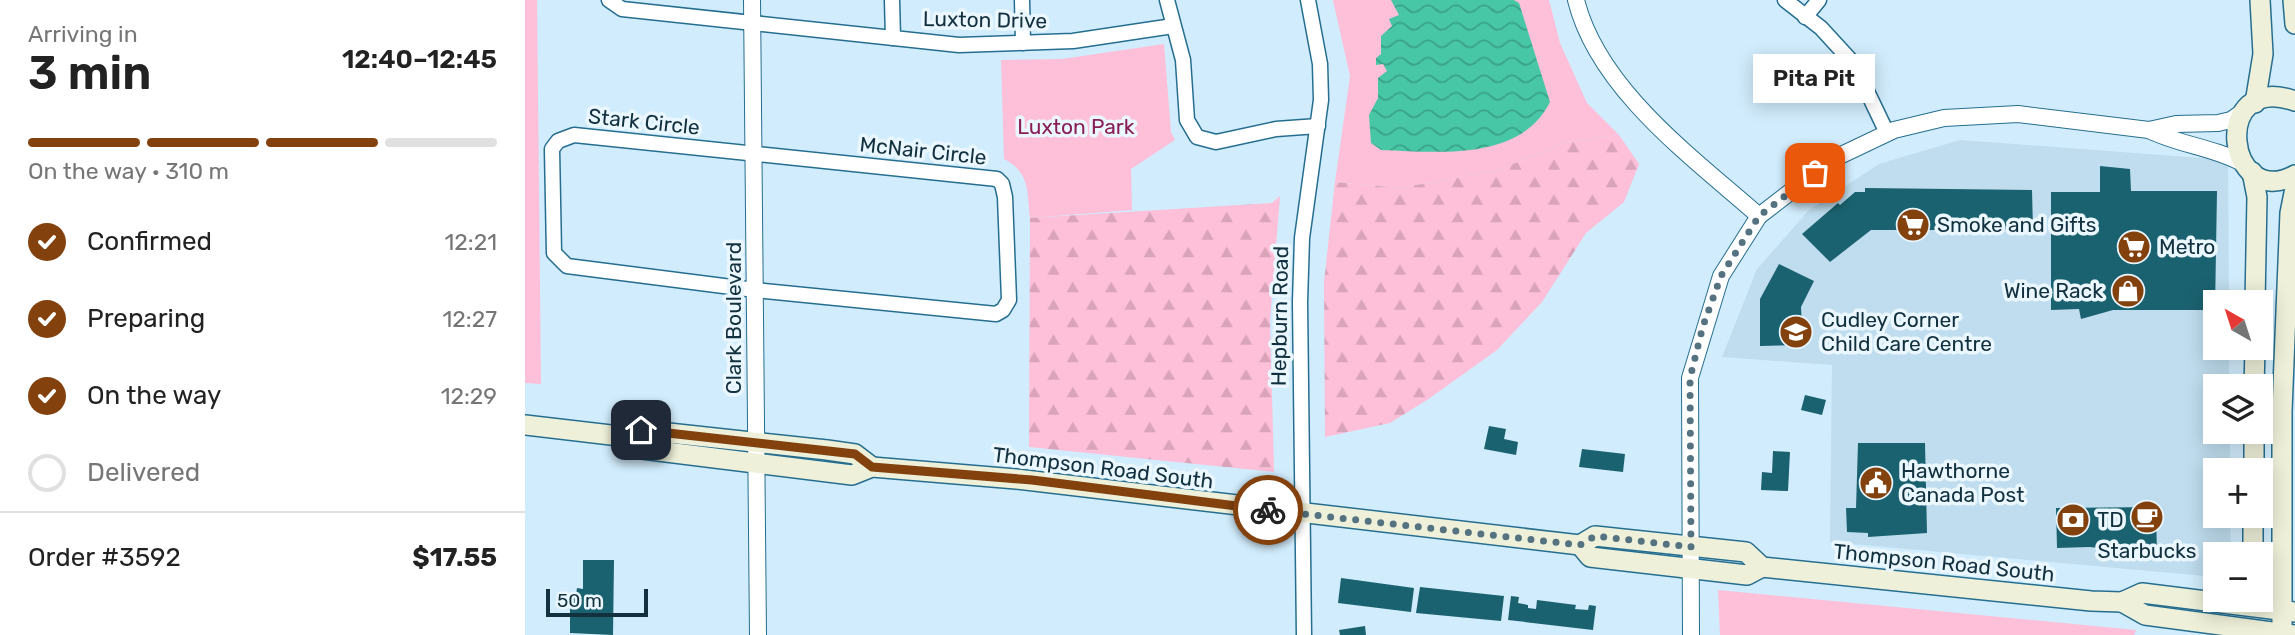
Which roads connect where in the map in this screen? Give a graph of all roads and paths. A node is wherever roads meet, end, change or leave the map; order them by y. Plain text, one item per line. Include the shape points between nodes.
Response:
1 (609, 0) edge
2 (752, 0) edge
3 (892, 0) edge
4 (1022, 0) edge
5 (1167, 0) edge
6 (1308, 0) edge
7 (1576, 0) edge
8 (1785, 0) edge
9 (1819, 0) edge
10 (2260, 0) edge
11 (2293, 0) edge
12 (1805, 17) junction
13 (753, 23) junction
14 (2295, 24) edge
15 (1173, 26) junction
16 (893, 37) junction
17 (1023, 43) junction
18 (2295, 102) edge
19 (2249, 107) junction
20 (1318, 126) junction
21 (2149, 130) junction
22 (1887, 133) junction
23 (754, 156) junction
24 (2247, 167) junction
25 (2295, 175) edge
26 (2295, 188) edge
27 (1759, 216) junction
28 (755, 290) junction
29 (2255, 290) edge
30 (525, 425) edge
31 (756, 453) junction
32 (1301, 514) junction
33 (1580, 545) junction
34 (1691, 547) junction
35 (1762, 567) junction
36 (1691, 570) junction
37 (2203, 598) edge
38 (2122, 602) junction
39 (2289, 611) edge
40 (2253, 612) edge
41 (2253, 632) edge
42 (2287, 634) edge
43 (758, 635) edge
44 (1304, 635) edge
45 (1691, 635) edge

1 - 13 street, Luxton Drive via 622,9
2 - 13 street, Clark Boulevard
3 - 16 street
4 - 17 street
5 - 15 street
6 - 20 street, Hepburn Road via 1320,64
7 - 27 street via 1597,55 1634,103
8 - 12 street
9 - 12 street
10 - 19 main road via 2263,54
11 - 14 main road
12 - 22 street via 1854,64
13 - 16 street, Luxton Drive
13 - 23 street, Clark Boulevard
15 - 17 street, Luxton Drive via 1073,41
15 - 20 street via 1185,77 1187,120 1197,137 1216,142 1276,129
16 - 17 street, Luxton Drive via 959,45
18 - 19 main road via 2281,97
19 - 21 street via 2218,124 2176,124
19 - 24 main road via 2234,136
20 - 32 street, Hepburn Road via 1302,238
21 - 22 street via 2018,114 1944,118
21 - 24 street via 2173,142 2228,155
22 - 27 street via 1833,159
23 - 28 street, Clark Boulevard
23 - 28 street, Stark Circle via 574,135 558,141 552,149 554,253 567,266
23 - 28 street, McNair Circle via 997,179 1005,197 1009,300 996,314
24 - 25 main road via 2277,180
24 - 29 main road via 2257,197
26 - 39 main road via 2290,213 2282,411
27 - 34 street via 1721,276 1690,378
28 - 31 street, Clark Boulevard
30 - 31 main road, Thompson Road South via 628,437 642,449
31 - 32 main road, Thompson Road South via 852,475 872,467 1048,482
31 - 43 street, Clark Boulevard
32 - 33 main road, Thompson Road South
32 - 44 street, Hepburn Road
33 - 34 main road, Thompson Road South via 1595,536
33 - 36 main road, Thompson Road South via 1590,557
34 - 35 main road, Thompson Road South via 1746,552
34 - 36 street
35 - 36 main road, Thompson Road South via 1747,575
35 - 38 main road, Thompson Road South
36 - 45 street
37 - 38 main road, Thompson Road South via 2142,593
38 - 41 main road, Thompson Road South via 2145,615
39 - 42 main road
40 - 41 main road
41 - 42 main road, Thompson Road South

